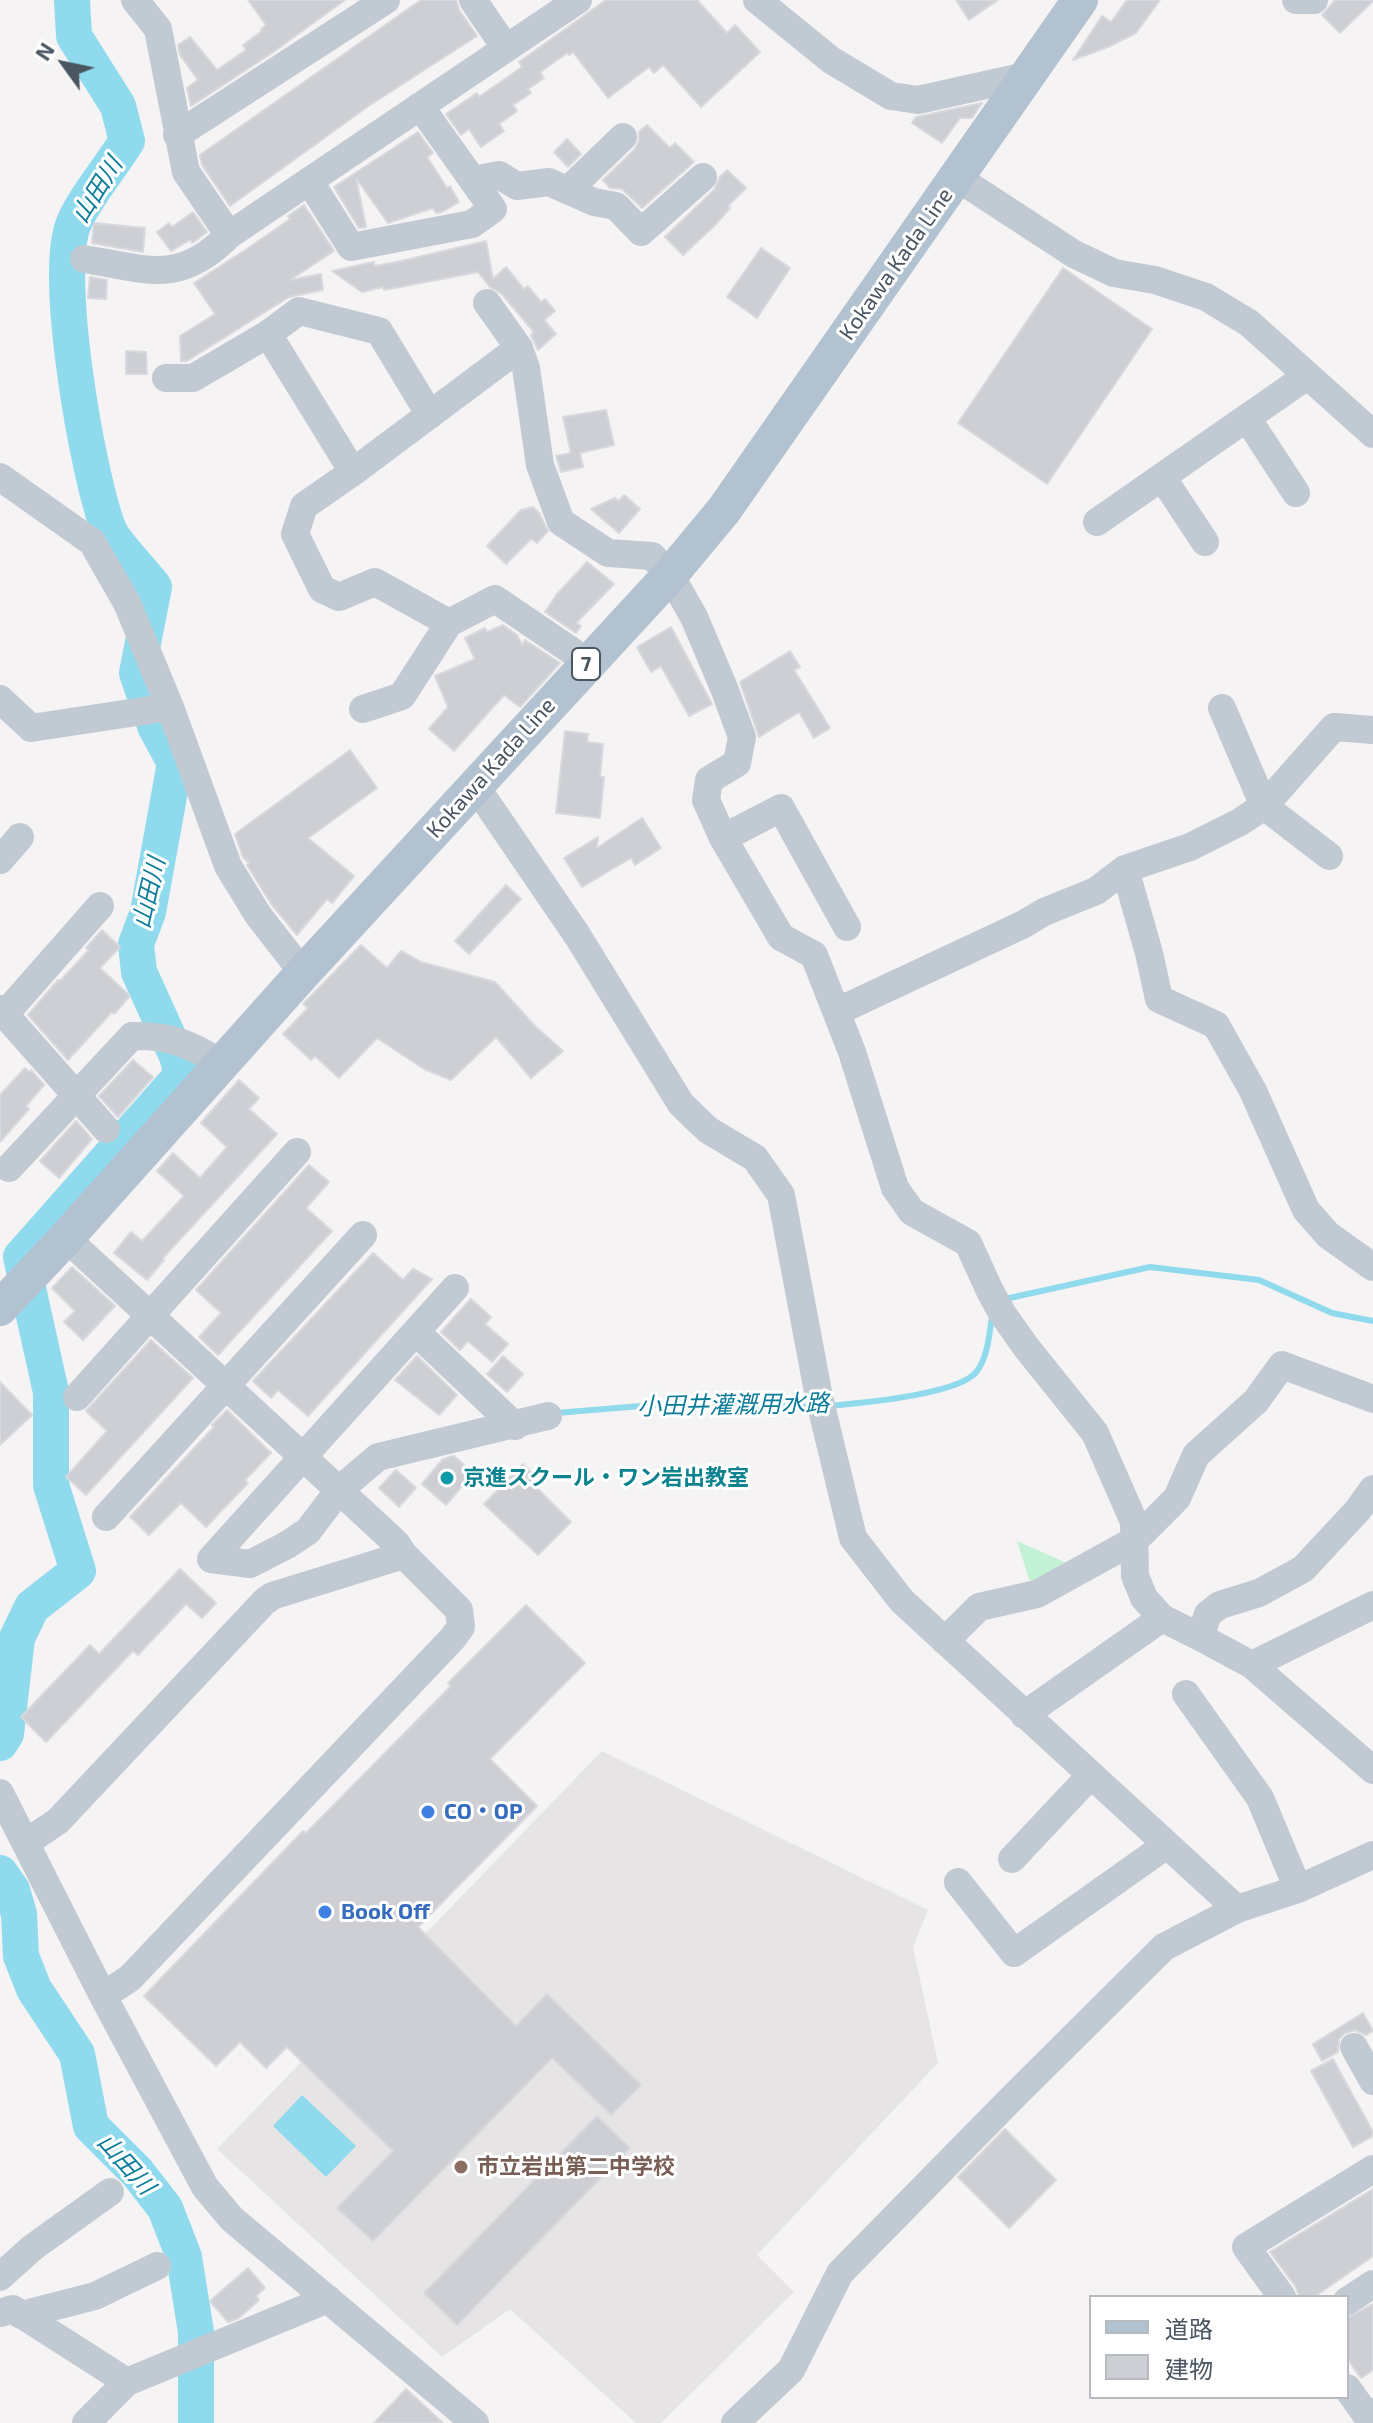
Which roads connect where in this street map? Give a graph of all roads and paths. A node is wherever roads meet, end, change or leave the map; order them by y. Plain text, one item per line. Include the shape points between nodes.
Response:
1 (135, 0) edge
2 (386, 0) edge
3 (473, 0) edge
4 (578, 0) edge
5 (1080, 0) edge
6 (1296, 0) edge
7 (1314, 0) edge
8 (761, 1) edge
9 (505, 47) junction
10 (1026, 76) junction
11 (420, 106) junction
12 (177, 135) junction
13 (623, 137) dead end
14 (703, 177) dead end
15 (956, 177) junction
16 (473, 180) junction
17 (310, 182) junction
18 (568, 190) junction
19 (229, 235) junction
20 (84, 259) dead end
21 (487, 303) dead end
22 (268, 334) junction
23 (519, 348) junction
24 (1307, 376) junction
25 (166, 378) dead end
26 (430, 415) junction
27 (1247, 418) junction
28 (1373, 434) edge
29 (353, 472) junction
30 (0, 477) edge
31 (1162, 477) junction
32 (1296, 493) dead end
33 (1097, 522) dead end
34 (1205, 542) dead end
35 (670, 575) junction
36 (449, 623) junction
37 (588, 662) junction
38 (0, 699) edge
39 (170, 707) junction
40 (1222, 708) dead end
41 (363, 709) dead end
42 (1373, 730) edge
43 (476, 787) junction
44 (1264, 806) junction
45 (20, 837) dead end
46 (723, 838) junction
47 (1329, 856) dead end
48 (0, 860) edge
49 (1125, 869) junction
50 (100, 906) dead end
51 (847, 927) dead end
52 (303, 973) junction
53 (835, 1006) junction
54 (2, 1012) edge
55 (222, 1064) junction
56 (76, 1098) junction
57 (106, 1129) dead end
58 (297, 1152) dead end
59 (9, 1168) dead end
60 (363, 1235) dead end
61 (66, 1238) junction
62 (1373, 1267) edge
63 (455, 1288) dead end
64 (11, 1290) edge
65 (150, 1316) junction
66 (416, 1332) junction
67 (226, 1385) junction
68 (77, 1397) dead end
69 (1373, 1399) edge
70 (548, 1416) dead end
71 (515, 1426) junction
72 (304, 1458) junction
73 (1373, 1489) edge
74 (339, 1490) junction
75 (106, 1517) dead end
76 (1135, 1540) junction
77 (404, 1555) junction
78 (1373, 1605) edge
79 (1162, 1618) junction
80 (1200, 1637) junction
81 (945, 1641) junction
82 (1252, 1665) junction
83 (1186, 1694) dead end
84 (1024, 1715) junction
85 (1373, 1770) edge
86 (1090, 1776) junction
87 (0, 1793) edge
88 (27, 1842) junction
89 (1165, 1846) junction
90 (1373, 1855) edge
91 (1012, 1859) dead end
92 (958, 1882) dead end
93 (1298, 1889) junction
94 (1237, 1909) junction
95 (103, 1996) junction
96 (1354, 2047) dead end
97 (1373, 2081) edge
98 (1373, 2169) edge
99 (110, 2192) dead end
100 (157, 2266) dead end
101 (0, 2277) edge
102 (1373, 2284) edge
103 (1281, 2295) edge
104 (328, 2299) junction
105 (1349, 2300) edge
106 (11, 2314) edge
107 (127, 2382) junction
108 (1349, 2391) edge
109 (1373, 2412) edge
110 (86, 2423) edge
111 (475, 2423) edge
112 (735, 2423) edge

1 - 12 street via 158,29
2 - 12 street
3 - 9 street
4 - 9 street
5 - 10 main road, Kokawa Kada Line / 7
6 - 7 street
8 - 10 street via 831,60 891,96 918,100
9 - 11 street
10 - 15 main road, Kokawa Kada Line / 7
11 - 16 street
11 - 17 street
12 - 19 street via 186,172
13 - 18 street
14 - 18 street via 641,232 616,206
15 - 24 street via 1088,261 1206,297 1249,323
15 - 35 main road, Kokawa Kada Line / 7 via 724,510
16 - 17 street via 493,209 472,224 351,247
16 - 18 street via 499,175 517,186 549,182
17 - 19 street
19 - 20 street via 191,264 164,271
21 - 23 street
22 - 25 street via 193,378
22 - 26 street via 299,311 379,331
22 - 29 street
23 - 26 street
23 - 35 street via 540,465 561,522 608,553 652,556
24 - 27 street
24 - 28 street
26 - 29 street
27 - 31 street
27 - 32 street
29 - 36 street via 304,506 295,534 322,589 339,597 375,582
30 - 39 street via 92,542 127,603
31 - 33 street
31 - 34 street
35 - 37 main road, Kokawa Kada Line / 7
35 - 46 street via 694,617 742,737 737,763 709,780 706,800
36 - 37 street via 495,599
36 - 41 street via 402,696
37 - 43 main road, Kokawa Kada Line / 7
38 - 39 street via 31,728
39 - 52 street via 228,866
40 - 44 street
42 - 44 street via 1334,727
43 - 52 main road, Kokawa Kada Line / 7
43 - 81 street via 577,935 681,1104 708,1130 755,1158 781,1195 853,1538 902,1601
44 - 47 street
44 - 49 street via 1190,847
45 - 48 street
46 - 51 street via 781,808
46 - 53 street via 781,937 814,955
49 - 53 street via 1096,891 849,1006
49 - 62 street via 1159,999 1216,1025 1253,1091 1306,1210 1328,1235
50 - 54 street
52 - 55 main road, Kokawa Kada Line / 7
53 - 76 street via 895,1188 912,1212 968,1243 996,1302 1026,1347 1095,1433 1134,1522
54 - 56 street
55 - 56 street via 179,1041 132,1036
55 - 61 main road, Kokawa Kada Line / 7
56 - 57 street
56 - 59 street
58 - 65 street
60 - 67 street
61 - 64 main road, Kokawa Kada Line / 7
61 - 65 street
63 - 66 street
65 - 67 street
65 - 68 street
66 - 71 street
66 - 72 street
67 - 72 street
67 - 75 street
69 - 76 street via 1282,1365 1256,1401 1196,1455 1177,1498
70 - 71 street
71 - 74 street via 378,1457
72 - 74 street
72 - 74 street via 211,1559 250,1564 287,1545 308,1531
73 - 80 street via 1303,1569 1259,1593 1220,1605 1208,1614
74 - 77 street
76 - 79 street via 1135,1576 1144,1598
76 - 81 street via 1037,1594 979,1607
77 - 88 street via 264,1602 58,1821
77 - 95 street via 459,1610 457,1633 130,1978
78 - 82 street
79 - 80 street
79 - 84 street
80 - 82 street
81 - 84 street
82 - 85 street
83 - 93 street via 1260,1798
84 - 86 street
86 - 89 street
86 - 91 street
87 - 88 street
88 - 95 street
89 - 92 street via 1014,1953
89 - 94 street
90 - 93 street
93 - 94 street
94 - 112 street via 1164,1947 850,2262 791,2370
95 - 104 street via 205,2187 232,2219
96 - 97 street
98 - 103 street via 1246,2247
99 - 101 street
100 - 106 street via 95,2296
102 - 105 street
104 - 107 street
104 - 111 street
106 - 107 street
107 - 110 street
108 - 109 street via 1367,2416

